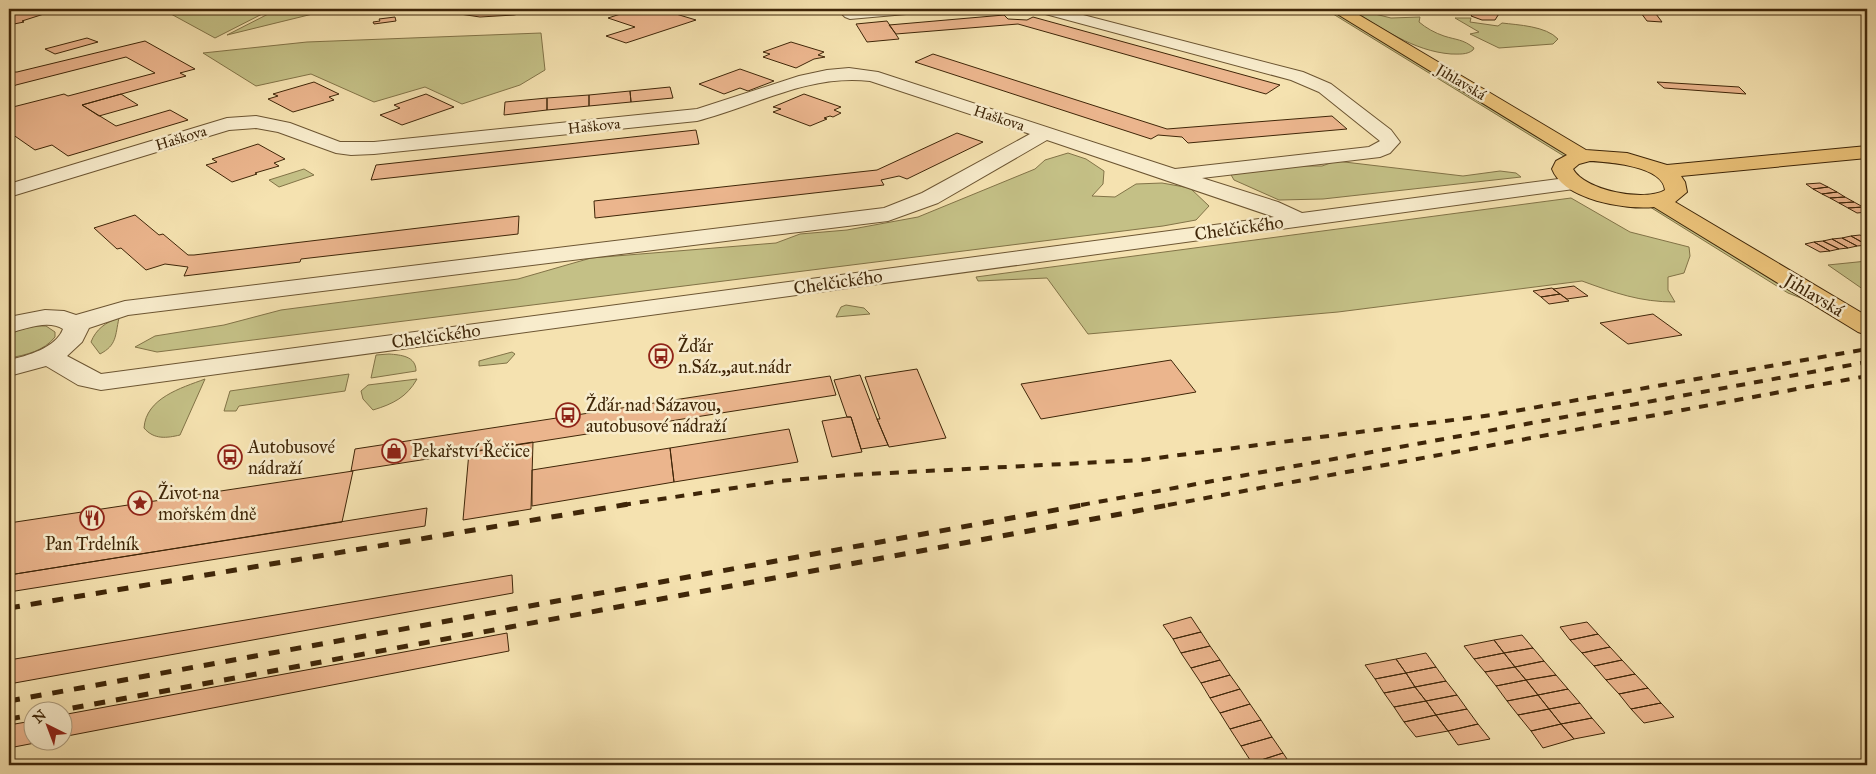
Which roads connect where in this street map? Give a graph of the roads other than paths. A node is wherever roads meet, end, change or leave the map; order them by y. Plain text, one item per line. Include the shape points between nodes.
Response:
1 (906, 9) edge
2 (1043, 9) edge
3 (1339, 9) edge
4 (850, 14) dead end
5 (1046, 134) junction
6 (1867, 152) edge
7 (1583, 156) junction
8 (1662, 172) junction
9 (1171, 174) junction
10 (1574, 183) junction
11 (9, 191) edge
12 (1657, 200) junction
13 (1300, 220) junction
14 (12, 318) edge
15 (74, 324) junction
16 (1867, 327) edge
17 (48, 356) junction
18 (9, 368) edge

1 - 4 street
2 - 9 street, Haškova via 1304,78 1325,88 1390,142 1373,153
3 - 7 main road, Jihlavská
5 - 9 street, Haškova
5 - 11 street, Haškova via 872,76 841,73 809,79 728,108 697,115 374,148 336,146 309,135 265,124 227,124
5 - 15 street via 930,198 888,214 125,308
6 - 8 main road
7 - 8 main road via 1620,157
7 - 10 main road via 1563,166 1564,174
8 - 12 main road via 1673,180 1676,189 1671,196
9 - 13 street, Haškova
10 - 12 main road via 1617,198
10 - 13 street, Chelčického
12 - 16 main road, Jihlavská
13 - 17 street, Chelčického via 101,382 88,379
14 - 15 street via 53,317
15 - 17 street via 76,333 72,339
17 - 18 street

